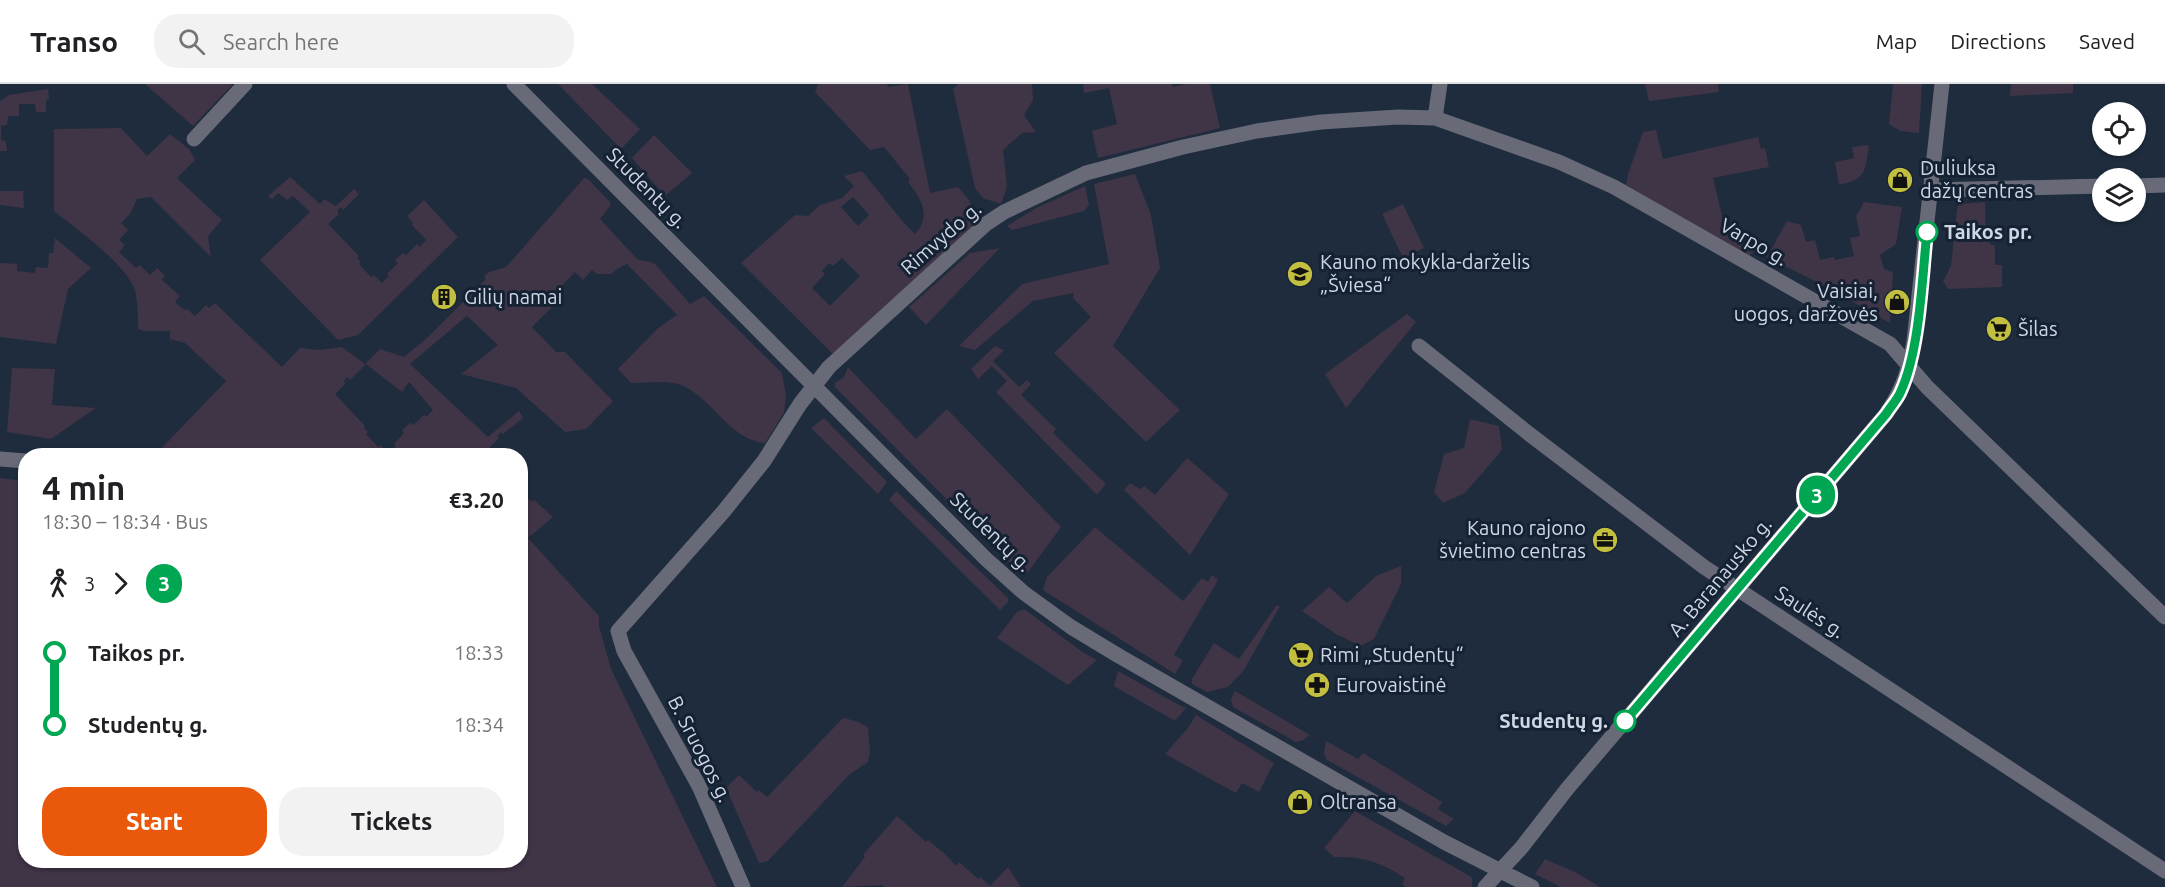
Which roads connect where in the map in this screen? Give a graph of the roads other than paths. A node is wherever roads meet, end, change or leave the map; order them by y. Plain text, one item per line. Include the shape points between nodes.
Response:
1 (245, 84) edge
2 (514, 84) edge
3 (1440, 84) edge
4 (1942, 84) edge
5 (1434, 118) junction
6 (194, 139) dead end
7 (2165, 185) edge
8 (2092, 186) edge
9 (2146, 186) edge
10 (1931, 190) junction
11 (1419, 346) dead end
12 (1910, 367) junction
13 (814, 386) junction
14 (0, 459) edge
15 (18, 460) edge
16 (1737, 589) junction
17 (2165, 617) edge
18 (618, 631) joint
19 (1499, 870) junction
20 (2165, 871) edge
21 (743, 887) edge
22 (1485, 887) edge
23 (1532, 887) edge

1 - 6 street
2 - 13 street, Studentų g.
3 - 5 street
4 - 10 street, A. Baranausko g.
5 - 12 street, Varpo g. via 1559,162 1614,187 1890,344
5 - 13 street, Rimvydo g. via 1321,122 1257,131 1086,173 986,224 829,367
7 - 9 street
8 - 10 street
10 - 12 street, A. Baranausko g.
11 - 16 street, Saulės g.
12 - 16 street, A. Baranausko g. via 1901,392 1886,414
12 - 17 street, Varpo g.
13 - 18 street, Rimvydo g. via 764,461
13 - 19 street, Studentų g. via 987,559 1024,593 1071,627
14 - 15 street
16 - 19 street, A. Baranausko g.
16 - 20 street, Saulės g.
18 - 21 street, B. Sruogos g. via 624,651 699,786
19 - 22 street, A. Baranausko g.
19 - 23 street, Studentų g.

